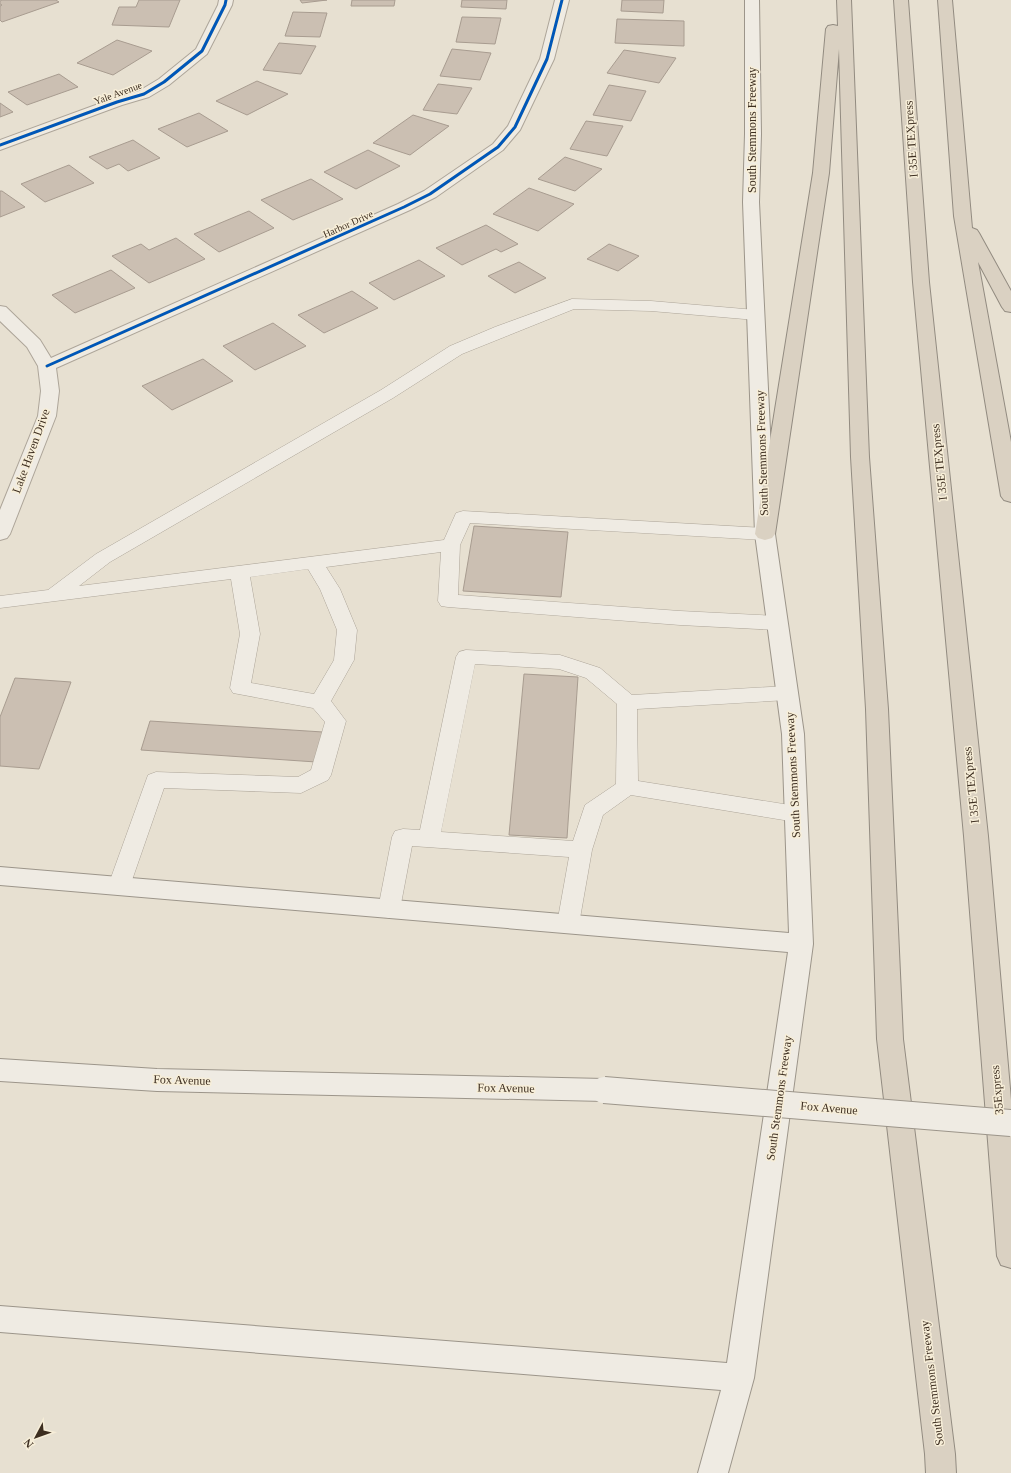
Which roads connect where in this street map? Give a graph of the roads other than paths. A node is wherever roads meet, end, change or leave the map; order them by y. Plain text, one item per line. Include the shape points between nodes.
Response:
1 (226, 0) edge
2 (562, 0) edge
3 (752, 0) edge
4 (835, 0) edge
5 (844, 0) edge
6 (901, 0) edge
7 (945, 0) edge
8 (0, 145) edge
9 (962, 216) junction
10 (1011, 307) edge
11 (0, 311) edge
12 (756, 315) junction
13 (47, 366) junction
14 (1011, 496) edge
15 (0, 534) edge
16 (765, 534) junction
17 (451, 545) junction
18 (313, 562) junction
19 (240, 571) junction
20 (54, 595) junction
21 (0, 602) edge
22 (777, 623) junction
23 (787, 693) junction
24 (320, 702) junction
25 (627, 702) junction
26 (628, 788) junction
27 (796, 814) junction
28 (429, 838) junction
29 (581, 850) junction
30 (0, 876) edge
31 (119, 886) junction
32 (389, 909) junction
33 (568, 924) junction
34 (983, 924) joint
35 (801, 944) junction
36 (0, 1070) edge
37 (1011, 1123) edge
38 (1011, 1256) edge
39 (0, 1319) edge
40 (739, 1378) junction
41 (714, 1473) edge
42 (941, 1473) edge

1 - 8 main road, Yale Avenue via 202,51 164,82 144,94
2 - 13 main road, Harbor Drive via 547,59 516,127 498,147 430,194 404,207
3 - 12 main road, South Stemmons Freeway via 751,202
4 - 16 highway via 821,173
5 - 42 highway, South Stemmons Freeway via 860,457 877,708 890,1039
6 - 34 highway, I 35E TEXpress via 921,282
7 - 9 highway
9 - 10 highway
9 - 14 highway
11 - 13 main road via 34,344
12 - 16 main road, South Stemmons Freeway
12 - 20 lane via 651,306 572,304 501,331 456,350 387,394 103,558
13 - 15 main road, Lake Haven Drive via 50,391 47,416
16 - 17 lane via 463,517
16 - 22 main road, South Stemmons Freeway
17 - 18 lane
17 - 22 lane via 448,600 675,618
18 - 19 lane
18 - 24 lane via 330,589 347,630 344,660
19 - 20 lane
19 - 24 lane via 250,634 240,688
20 - 21 lane
22 - 23 main road, South Stemmons Freeway
23 - 25 lane
23 - 27 main road, South Stemmons Freeway via 793,734
24 - 31 lane via 336,721 320,775 301,785 156,780
25 - 26 lane
25 - 28 lane via 593,673 560,662 466,657
26 - 27 lane
26 - 29 lane via 593,811
27 - 35 main road, South Stemmons Freeway
28 - 29 lane
28 - 32 lane via 403,837
29 - 33 lane
30 - 31 main road
31 - 32 main road
32 - 33 main road
33 - 35 main road
34 - 38 highway, 35Express
35 - 40 main road, South Stemmons Freeway
36 - 37 main road, Fox Avenue, bridge via 157,1080 604,1090
39 - 40 main road
40 - 41 main road, South Stemmons Freeway

